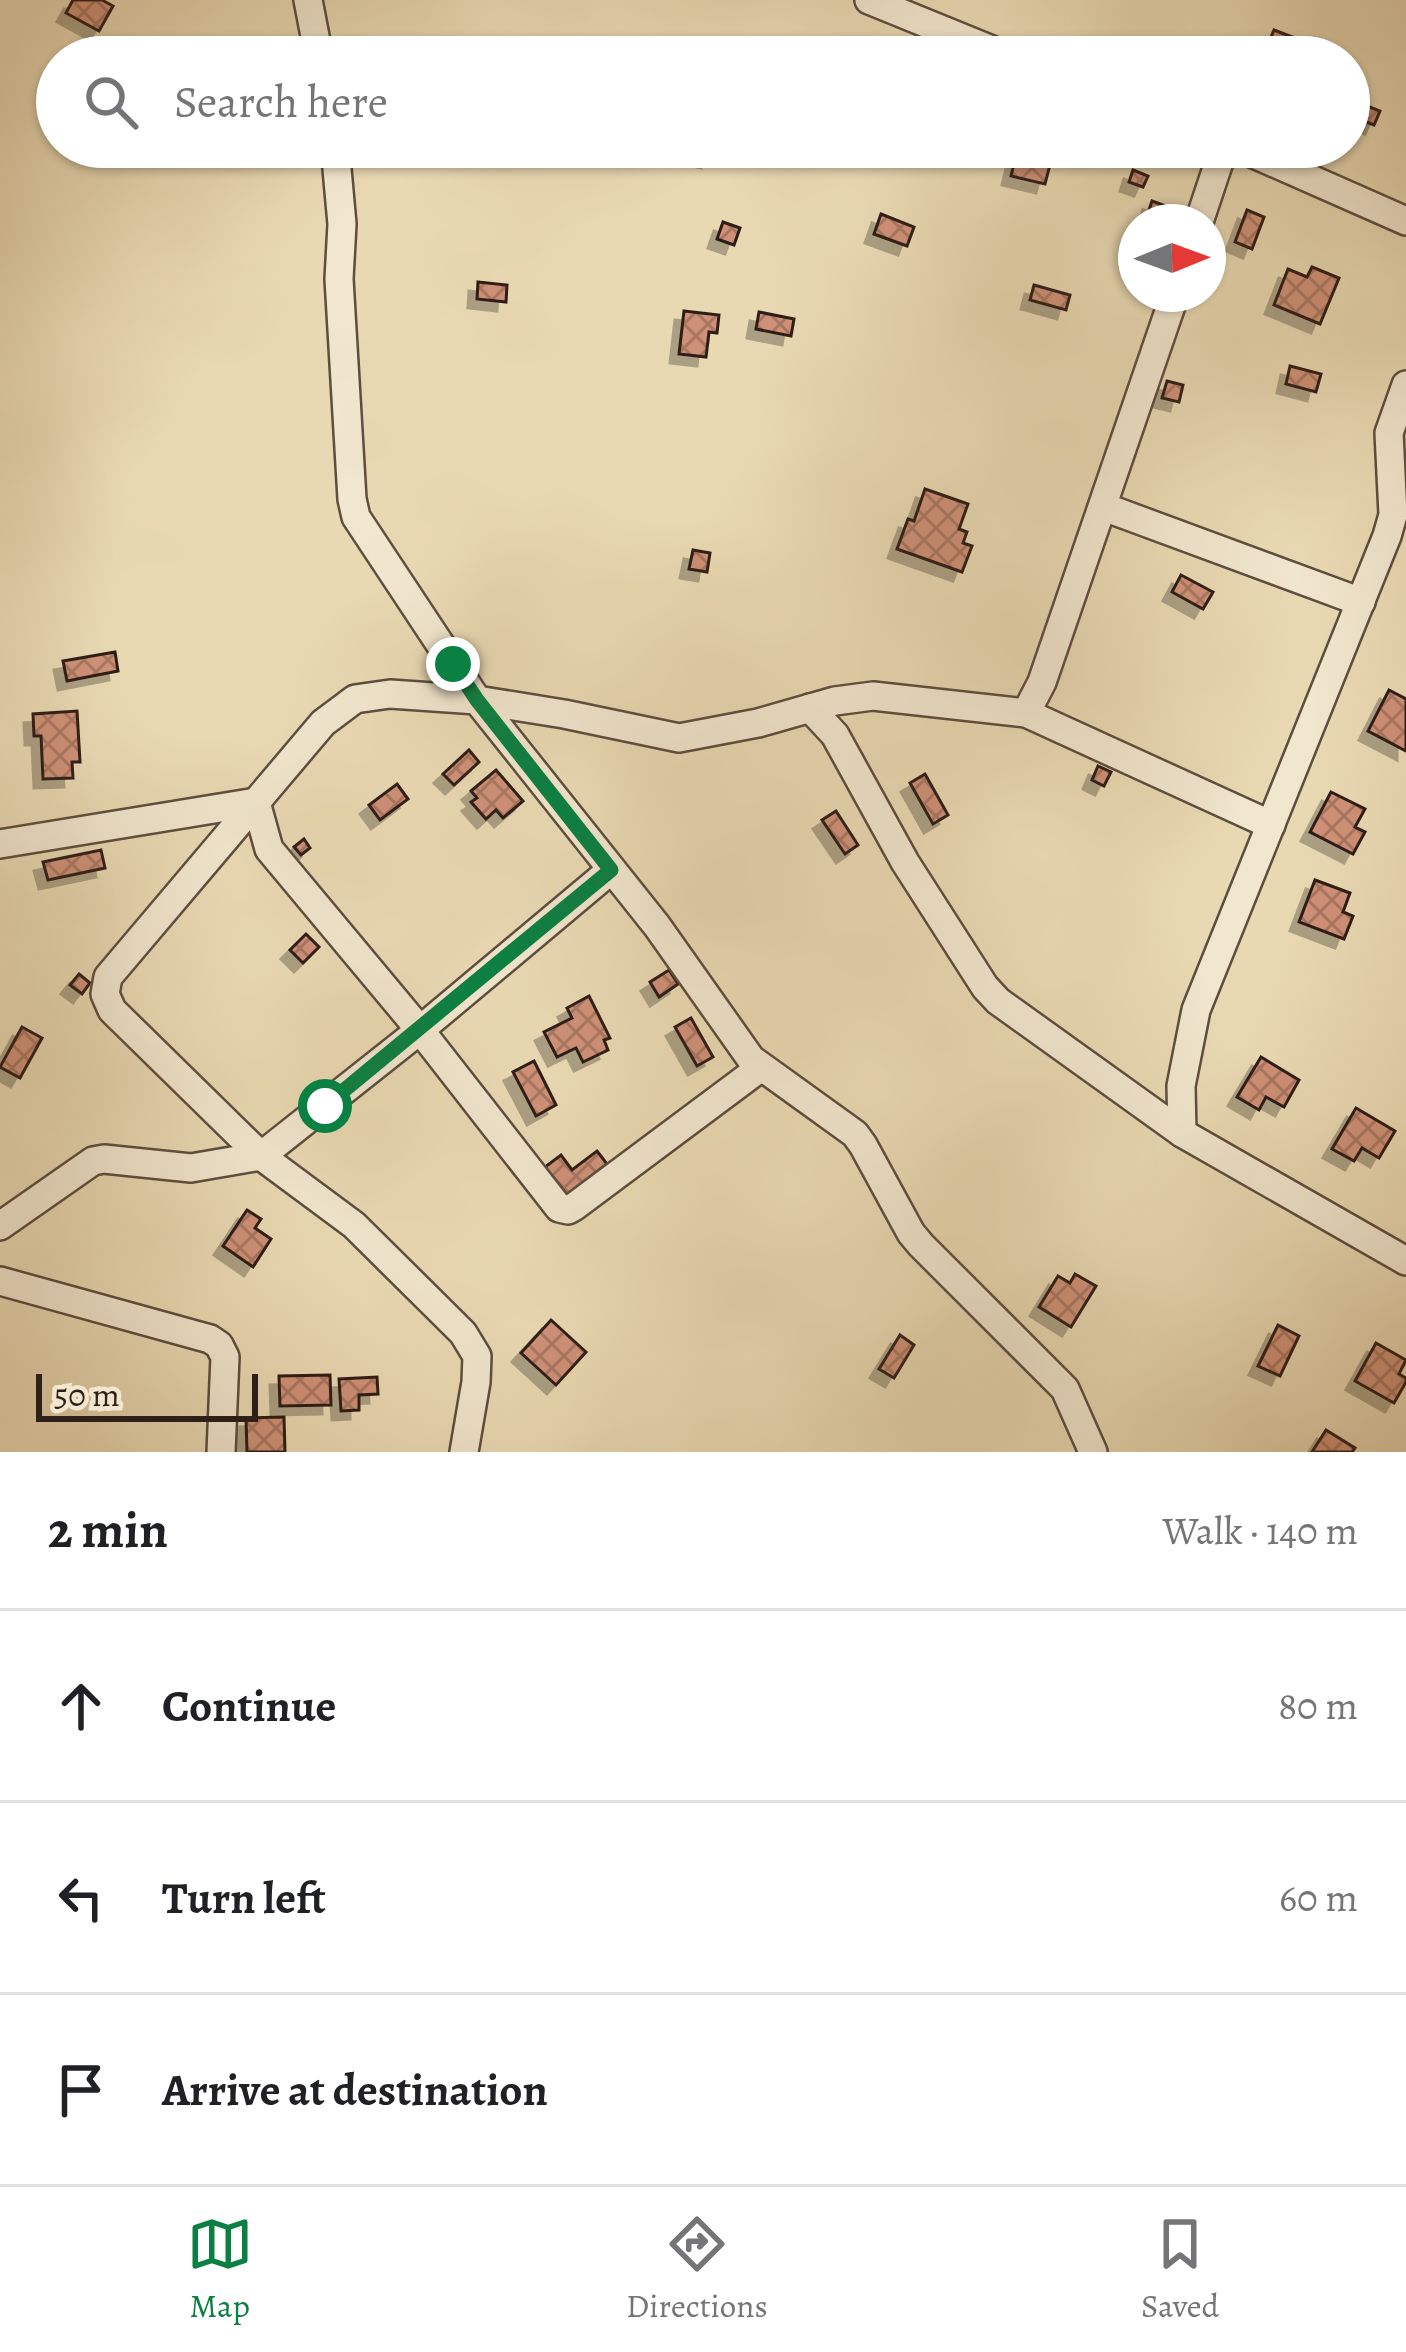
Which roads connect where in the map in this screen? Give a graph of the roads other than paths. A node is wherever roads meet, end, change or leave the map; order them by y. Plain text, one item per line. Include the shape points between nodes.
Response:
1 (308, 0) edge
2 (869, 0) edge
3 (315, 36) edge
4 (957, 36) edge
5 (336, 168) edge
6 (1217, 168) edge
7 (1286, 168) edge
8 (1205, 204) edge
9 (1406, 221) edge
10 (1169, 312) edge
11 (1406, 385) edge
12 (1104, 506) junction
13 (1361, 602) junction
14 (477, 700) junction
15 (810, 708) junction
16 (1026, 712) junction
17 (256, 802) junction
18 (1271, 825) junction
19 (0, 844) edge
20 (611, 870) junction
21 (420, 1030) junction
22 (760, 1068) junction
23 (1182, 1133) junction
24 (261, 1156) junction
25 (0, 1226) edge
26 (1406, 1261) edge
27 (0, 1281) edge
28 (221, 1452) edge
29 (464, 1452) edge
30 (1093, 1452) edge

1 - 3 street
2 - 4 street
5 - 14 street via 356,518
6 - 8 street
7 - 9 street
10 - 12 street
11 - 13 street via 1389,433 1393,515
12 - 13 street
12 - 16 street
13 - 18 street
14 - 15 street via 679,738
14 - 17 street via 355,700 323,723
14 - 20 street
15 - 16 street via 873,696
15 - 23 street via 836,735 985,987
16 - 18 street
17 - 19 street
17 - 21 street via 268,849
17 - 24 street via 108,977 105,994 112,1010
18 - 23 street via 1196,1010 1181,1086
20 - 21 street
20 - 22 street
21 - 22 street via 568,1210
21 - 24 street
22 - 30 street via 855,1134 911,1232 1065,1389
23 - 26 street
24 - 25 street via 191,1168 93,1161
24 - 29 street via 354,1226 464,1334 476,1356 476,1382
27 - 28 street via 219,1345

